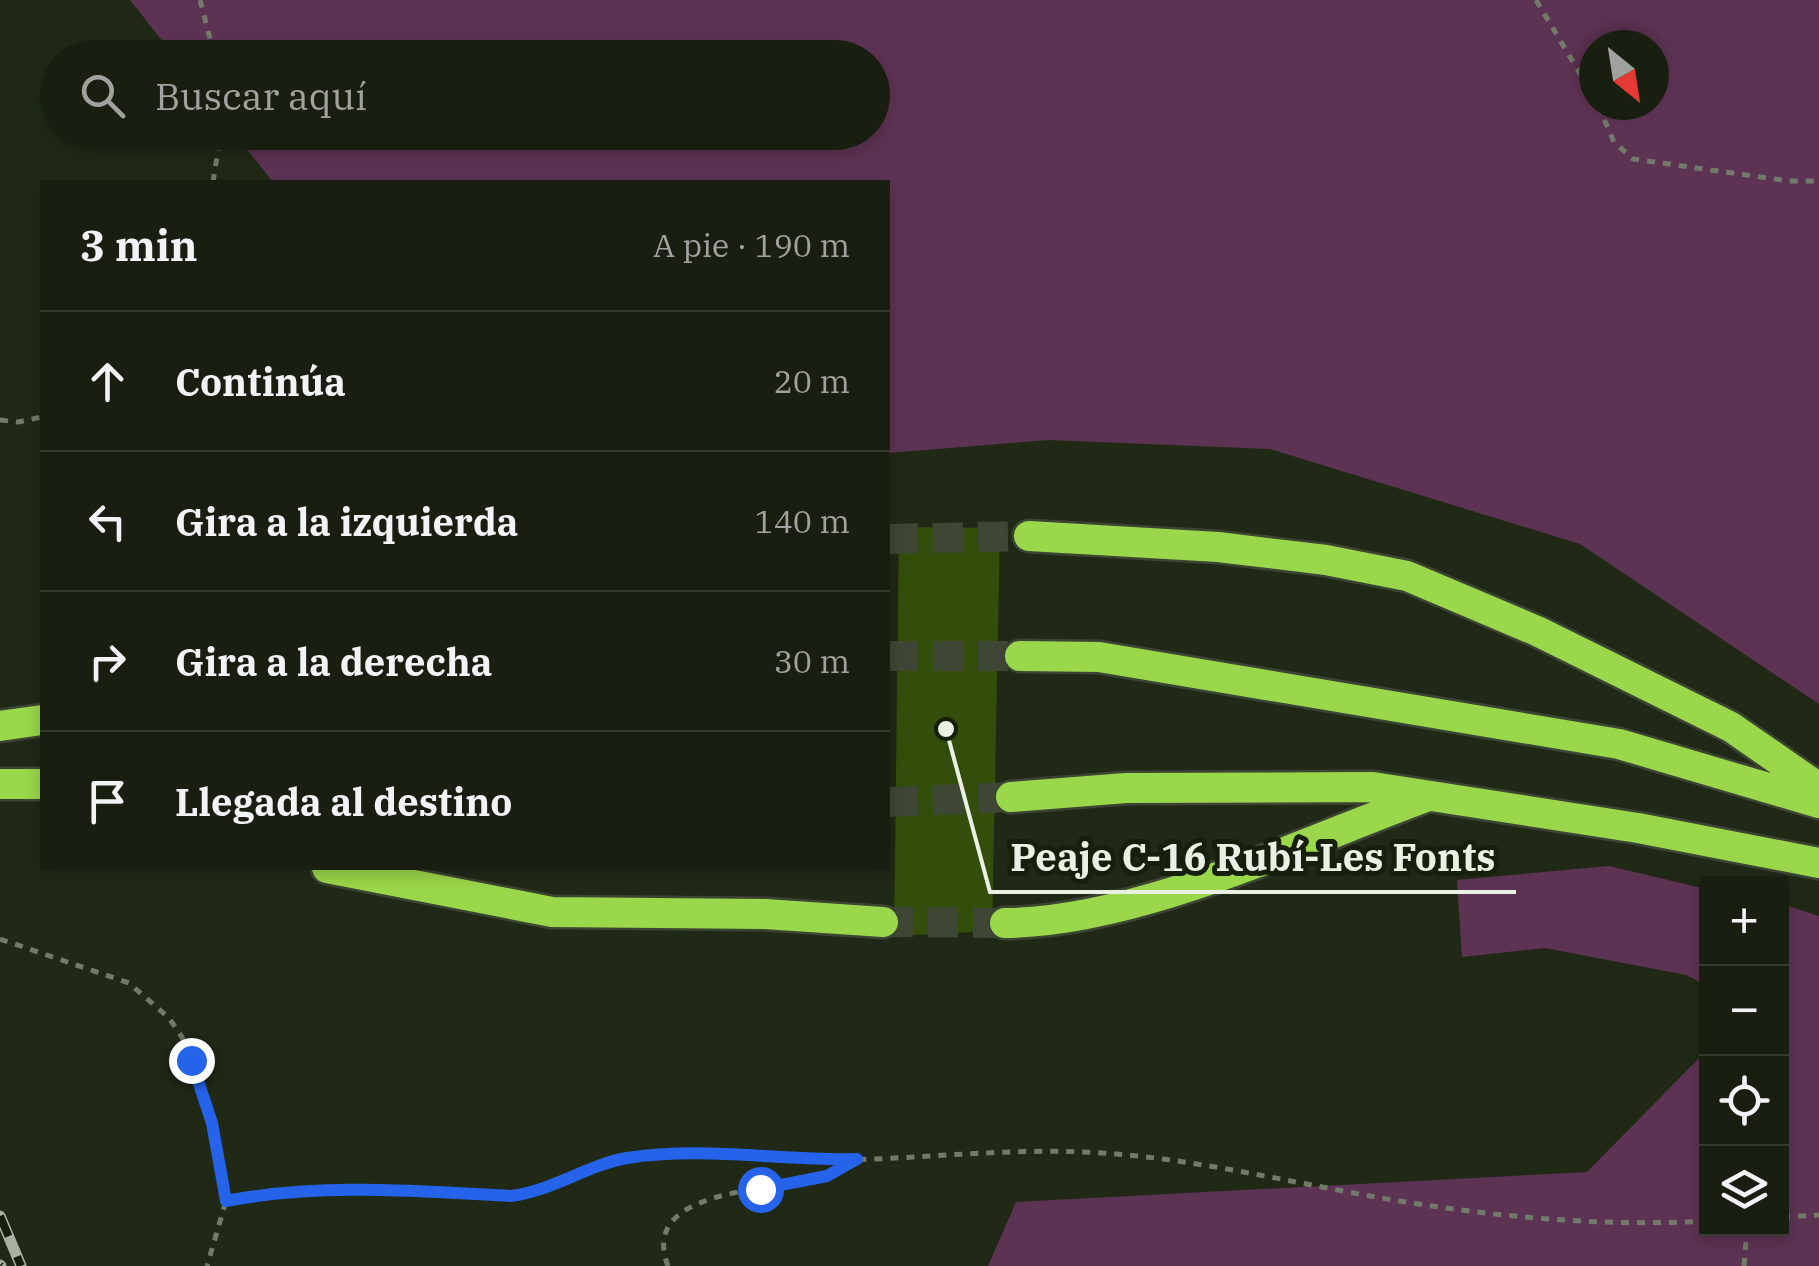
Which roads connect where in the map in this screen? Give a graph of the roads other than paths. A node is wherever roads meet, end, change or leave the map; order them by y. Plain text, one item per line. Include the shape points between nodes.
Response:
1 (1029, 536) tunnel mouth
2 (1020, 656) tunnel mouth
3 (40, 720) edge
4 (0, 726) edge
5 (1819, 788) edge
6 (1429, 796) junction
7 (1011, 798) tunnel mouth
8 (1819, 802) edge
9 (1819, 863) edge
10 (336, 870) edge
11 (883, 922) tunnel mouth
12 (1004, 924) tunnel mouth

1 - 5 highway via 1218,547 1407,576 1537,631 1731,727
2 - 8 highway via 1100,658 1619,744
3 - 4 highway
6 - 7 highway via 1372,787 1126,788
6 - 9 highway
6 - 12 highway via 1143,902
10 - 11 highway via 552,912

